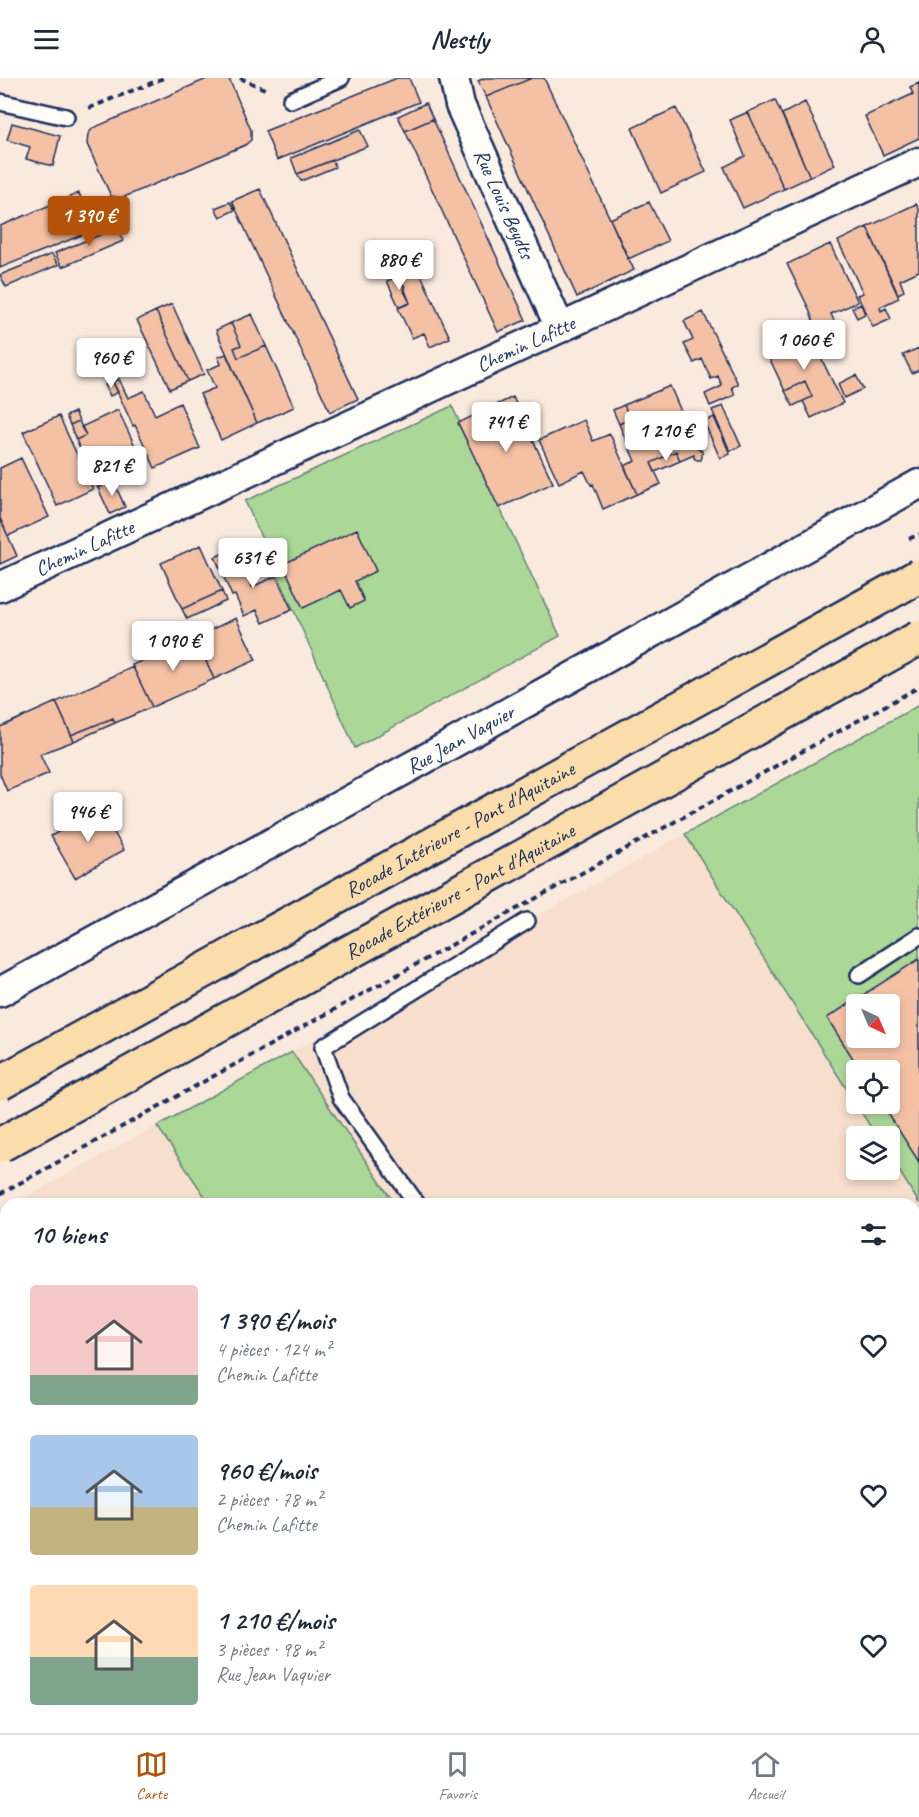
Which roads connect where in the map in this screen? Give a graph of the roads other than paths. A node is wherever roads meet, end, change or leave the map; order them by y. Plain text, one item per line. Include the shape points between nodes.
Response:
1 (340, 78) edge
2 (454, 78) edge
3 (291, 100) dead end
4 (0, 102) edge
5 (66, 117) road end
6 (919, 162) edge
7 (560, 328) junction
8 (919, 484) edge
9 (919, 576) edge
10 (0, 587) edge
11 (919, 638) edge
12 (527, 921) dead end
13 (919, 936) edge
14 (858, 975) dead end
15 (0, 992) edge
16 (0, 1083) edge
17 (0, 1145) edge
18 (413, 1198) edge

1 - 3 lane
2 - 7 street, Rue Louis Beydts via 460,105
4 - 5 lane
6 - 7 street, Chemin Lafitte
7 - 10 street, Chemin Lafitte
8 - 15 street, Rue Jean Vaquier
9 - 16 highway, Rocade Intérieure - Pont d'Aquitaine, bridge
11 - 17 highway, Rocade Extérieure - Pont d'Aquitaine, bridge
12 - 18 lane via 323,1047 341,1098
13 - 14 lane

